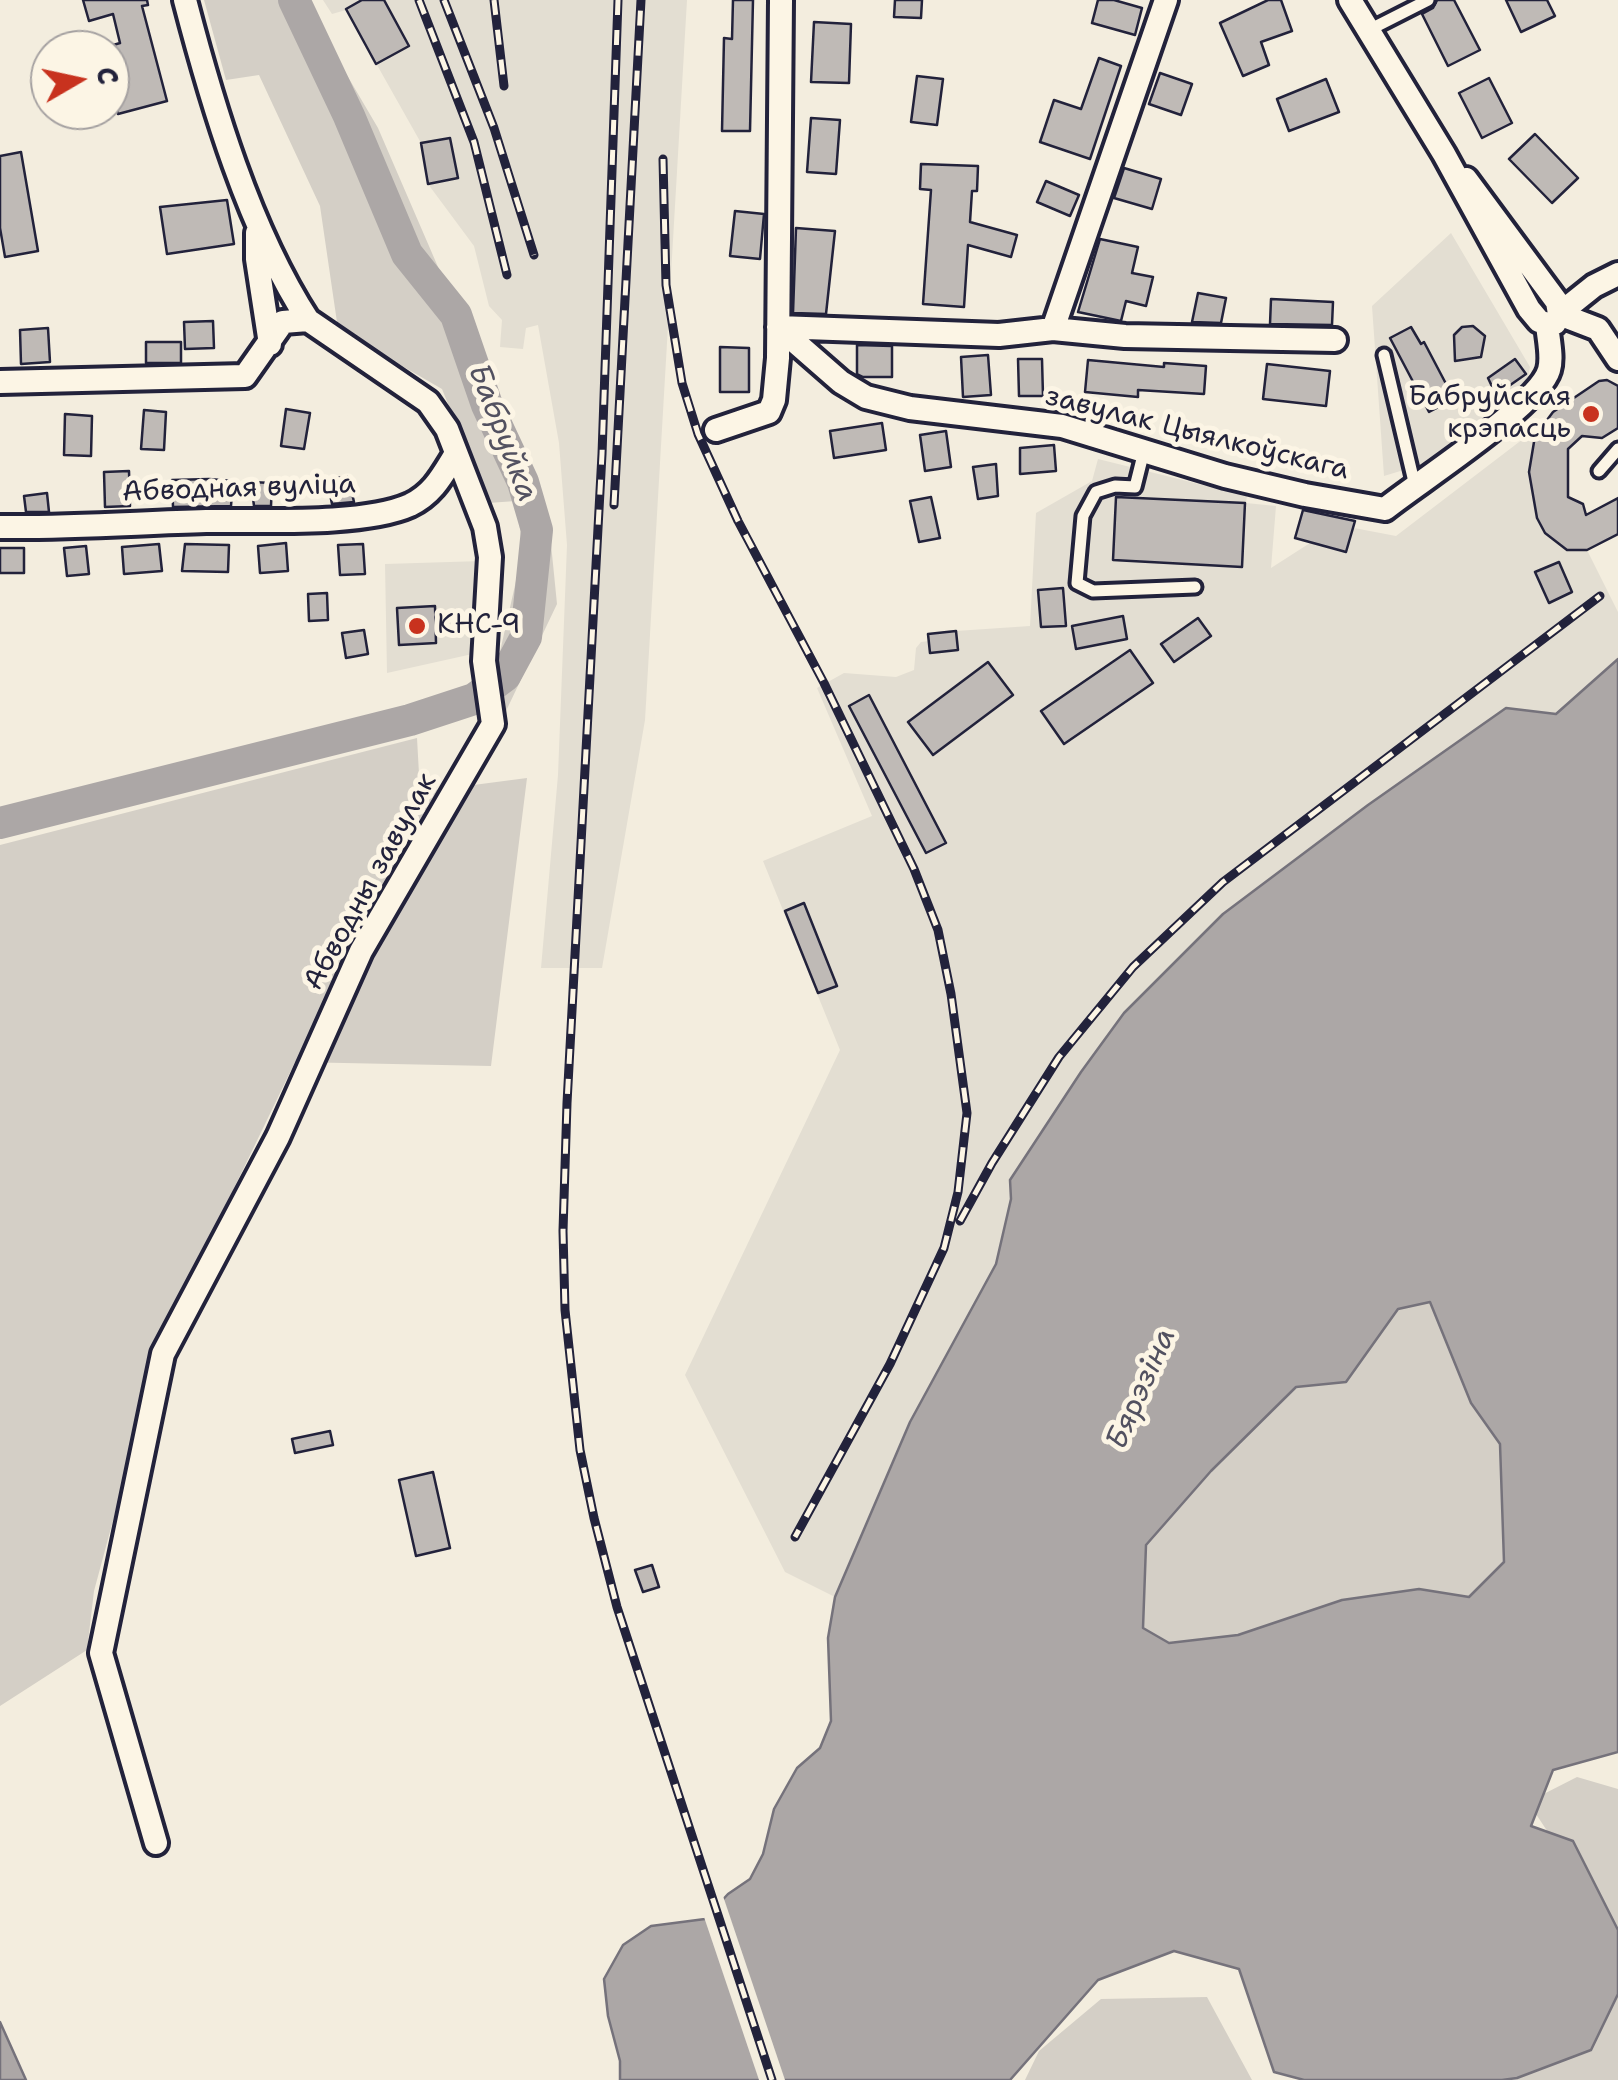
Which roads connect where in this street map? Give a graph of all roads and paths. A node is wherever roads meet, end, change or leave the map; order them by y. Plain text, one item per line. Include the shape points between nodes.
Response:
1 (184, 0) edge
2 (781, 0) edge
3 (1166, 0) edge
4 (1350, 0) edge
5 (1428, 0) edge
6 (1367, 31) junction
7 (257, 224) junction
8 (1618, 274) edge
9 (1553, 319) junction
10 (308, 320) junction
11 (778, 327) junction
12 (1053, 329) junction
13 (1335, 340) dead end
14 (270, 344) junction
15 (1384, 355) dead end
16 (1618, 360) edge
17 (0, 382) edge
18 (716, 430) dead end
19 (1618, 449) edge
20 (1144, 452) junction
21 (455, 455) junction
22 (1599, 472) dead end
23 (1416, 486) junction
24 (0, 527) edge
25 (1195, 587) dead end
26 (156, 1843) dead end

1 - 7 street
2 - 11 street
3 - 12 street
4 - 6 street
5 - 6 lane
6 - 9 street via 1529,309 1539,321
7 - 10 street
7 - 14 street
8 - 9 street
9 - 16 street via 1598,329
9 - 23 street, завулак Цыялкоўскага via 1549,370 1539,386
10 - 14 street via 283,322
10 - 21 street, Абводны завулак via 428,402
11 - 12 street via 999,335
11 - 18 street via 769,412
11 - 20 street, завулак Цыялкоўскага via 866,397 1062,426
12 - 13 street
14 - 17 street via 245,376
15 - 23 lane
19 - 22 lane
20 - 23 street, завулак Цыялкоўскага via 1289,492 1385,509
20 - 25 lane via 1135,487 1096,492 1083,516 1076,583 1092,591
21 - 24 street, Абводная вуліца via 420,499 370,514
21 - 26 street, Абводны завулак via 490,557 484,661 494,724 361,952 278,1137 163,1354 101,1653

